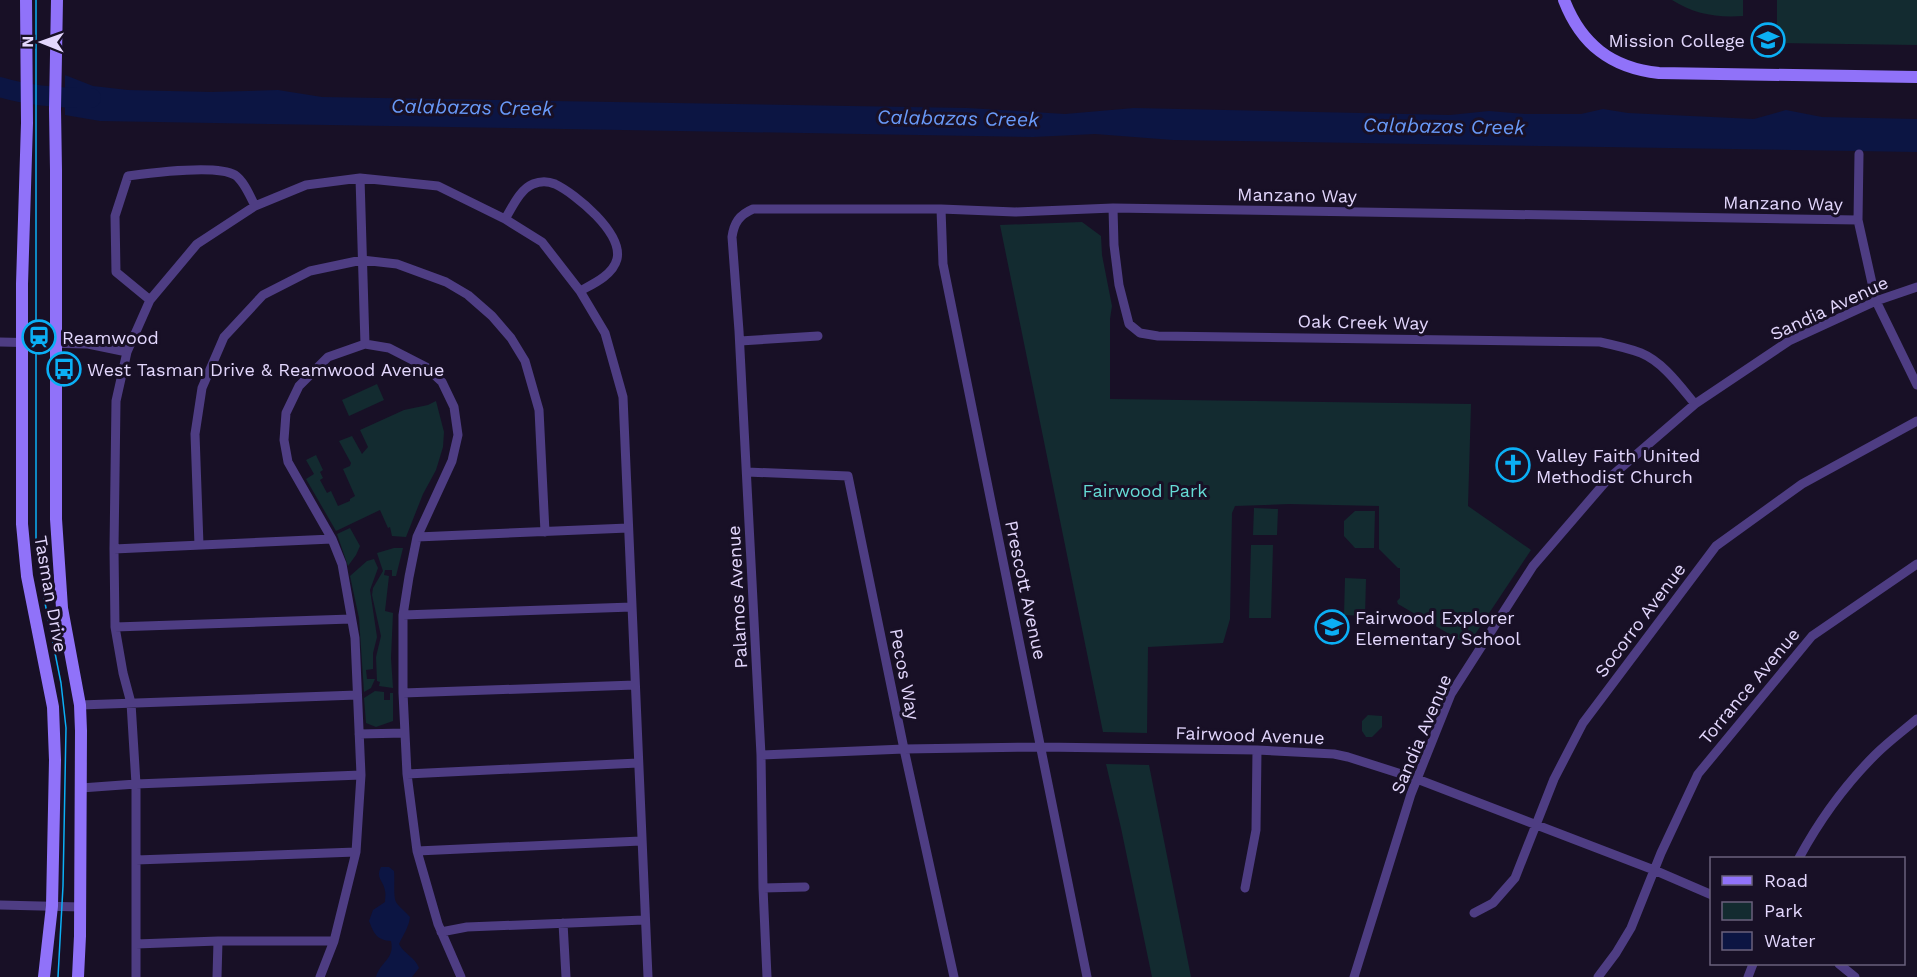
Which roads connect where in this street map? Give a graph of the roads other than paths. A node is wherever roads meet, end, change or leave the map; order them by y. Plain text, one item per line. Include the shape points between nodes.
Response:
1 (26, 0) edge
2 (57, 0) edge
3 (1564, 0) edge
4 (1917, 77) edge
5 (1858, 154) dead end
6 (360, 178) junction
7 (255, 206) junction
8 (1113, 208) junction
9 (941, 209) junction
10 (739, 218) joint
11 (505, 219) junction
12 (1858, 220) junction
13 (363, 260) junction
14 (1917, 287) edge
15 (580, 291) junction
16 (150, 300) junction
17 (1876, 301) junction
18 (818, 336) dead end
19 (740, 341) junction
20 (0, 342) edge
21 (22, 342) junction
22 (56, 343) junction
23 (365, 344) junction
24 (127, 352) junction
25 (1917, 385) edge
26 (1695, 404) junction
27 (1917, 421) edge
28 (747, 472) junction
29 (628, 528) junction
30 (545, 532) junction
31 (417, 537) junction
32 (332, 539) junction
33 (199, 545) junction
34 (114, 549) junction
35 (1917, 564) edge
36 (632, 607) junction
37 (403, 615) junction
38 (351, 619) junction
39 (116, 627) junction
40 (635, 685) junction
41 (403, 693) junction
42 (357, 696) junction
43 (131, 703) junction
44 (80, 705) junction
45 (1917, 719) edge
46 (405, 733) junction
47 (359, 735) junction
48 (1041, 747) junction
49 (904, 749) junction
50 (1257, 750) junction
51 (761, 755) junction
52 (638, 763) junction
53 (408, 774) junction
54 (361, 775) junction
55 (1417, 779) junction
56 (136, 784) junction
57 (81, 788) junction
58 (1535, 826) junction
59 (641, 841) junction
60 (417, 851) junction
61 (356, 852) junction
62 (1800, 857) edge
63 (136, 860) junction
64 (1654, 870) junction
65 (805, 887) dead end
66 (763, 888) junction
67 (1245, 888) dead end
68 (1710, 894) edge
69 (0, 905) edge
70 (52, 906) junction
71 (81, 907) junction
72 (1474, 913) dead end
73 (645, 920) junction
74 (563, 923) junction
75 (441, 932) junction
76 (218, 941) junction
77 (334, 942) junction
78 (136, 944) junction
79 (1841, 965) edge
80 (44, 977) edge
81 (78, 977) edge
82 (136, 977) edge
83 (217, 977) edge
84 (320, 977) edge
85 (461, 977) edge
86 (566, 977) edge
87 (648, 977) edge
88 (767, 977) edge
89 (954, 977) edge
90 (1087, 977) edge
91 (1354, 977) edge
92 (1598, 977) edge
93 (1855, 977) edge

1 - 21 main road, Tasman Drive
2 - 22 main road, Tasman Drive
3 - 4 main road via 1587,39 1607,57 1635,69 1659,73
5 - 12 street
6 - 7 street via 306,185
6 - 11 street via 438,186
6 - 13 street
7 - 16 street via 197,244
7 - 16 street via 240,179 223,171 166,170 128,176 115,216 116,272
8 - 9 street, Manzano Way via 1015,212
8 - 12 street, Manzano Way
8 - 26 street, Oak Creek Way via 1119,285 1129,324 1140,333 1600,342 1643,354 1673,378
9 - 10 street, Manzano Way via 753,209
9 - 48 street, Prescott Avenue via 943,264
10 - 19 street, Palamos Avenue via 732,237
11 - 15 street via 542,242
11 - 15 street via 524,190 542,182 554,183 600,220 612,235 617,258 613,268
12 - 17 street
13 - 23 street
13 - 30 street via 397,264 446,282 492,316 511,338 525,361 539,410
13 - 33 street via 310,271 264,295 224,337 202,388 195,434
14 - 17 street, Sandia Avenue
15 - 29 street via 605,333 623,397
16 - 24 street
17 - 25 street
17 - 26 street, Sandia Avenue via 1789,341
18 - 19 street
19 - 28 street, Palamos Avenue
20 - 21 street
21 - 22 street
21 - 70 main road, Tasman Drive via 24,554 55,735
22 - 24 street via 101,345
22 - 44 main road, Tasman Drive via 57,549 62,608
23 - 31 street via 389,348 426,367 442,382 454,407 458,435 452,461
23 - 32 street via 328,357 312,370 286,413 284,440 288,462
24 - 34 street via 116,401
26 - 55 street, Sandia Avenue via 1608,479 1533,566 1451,694
27 - 58 street, Socorro Avenue via 1803,484 1716,546 1583,723 1554,778
28 - 49 street, Pecos Way via 848,476
28 - 51 street, Palamos Avenue
29 - 30 street
29 - 36 street
30 - 31 street
31 - 37 street
32 - 33 street
32 - 38 street via 342,564
33 - 34 street
34 - 39 street
35 - 64 street, Torrance Avenue via 1812,636 1698,774
36 - 37 street
36 - 40 street
37 - 41 street
38 - 39 street
38 - 42 street
39 - 43 street
40 - 41 street
40 - 52 street
41 - 46 street
42 - 43 street
42 - 47 street
43 - 44 street
43 - 56 street
44 - 57 main road, Tasman Drive
45 - 62 street via 1876,754 1842,792
46 - 47 street
46 - 53 street
47 - 54 street
48 - 49 street, Fairwood Avenue
48 - 50 street, Fairwood Avenue
48 - 90 street, Prescott Avenue
49 - 51 street, Fairwood Avenue
49 - 89 street, Pecos Way
50 - 55 street, Fairwood Avenue via 1348,757
50 - 67 street via 1256,831
51 - 66 street, Palamos Avenue
52 - 53 street
52 - 59 street
53 - 60 street
54 - 56 street
54 - 61 street
55 - 58 street, Fairwood Avenue
55 - 91 street, Sandia Avenue
56 - 57 street
56 - 63 street
57 - 71 main road, Tasman Drive
58 - 64 street, Fairwood Avenue
58 - 72 street, Socorro Avenue via 1515,878 1493,903
59 - 60 street
59 - 73 street
60 - 75 street
61 - 63 street
61 - 77 street
63 - 78 street
64 - 68 street, Fairwood Avenue
64 - 92 street, Torrance Avenue via 1631,928
65 - 66 street
66 - 88 street, Palamos Avenue
69 - 70 street
70 - 71 street
70 - 80 main road, Tasman Drive
71 - 81 main road, Tasman Drive
73 - 74 street
73 - 87 street
74 - 75 street via 467,927
74 - 86 street
75 - 85 street
76 - 77 street
76 - 78 street
76 - 83 street
77 - 84 street
78 - 82 street
79 - 93 street

